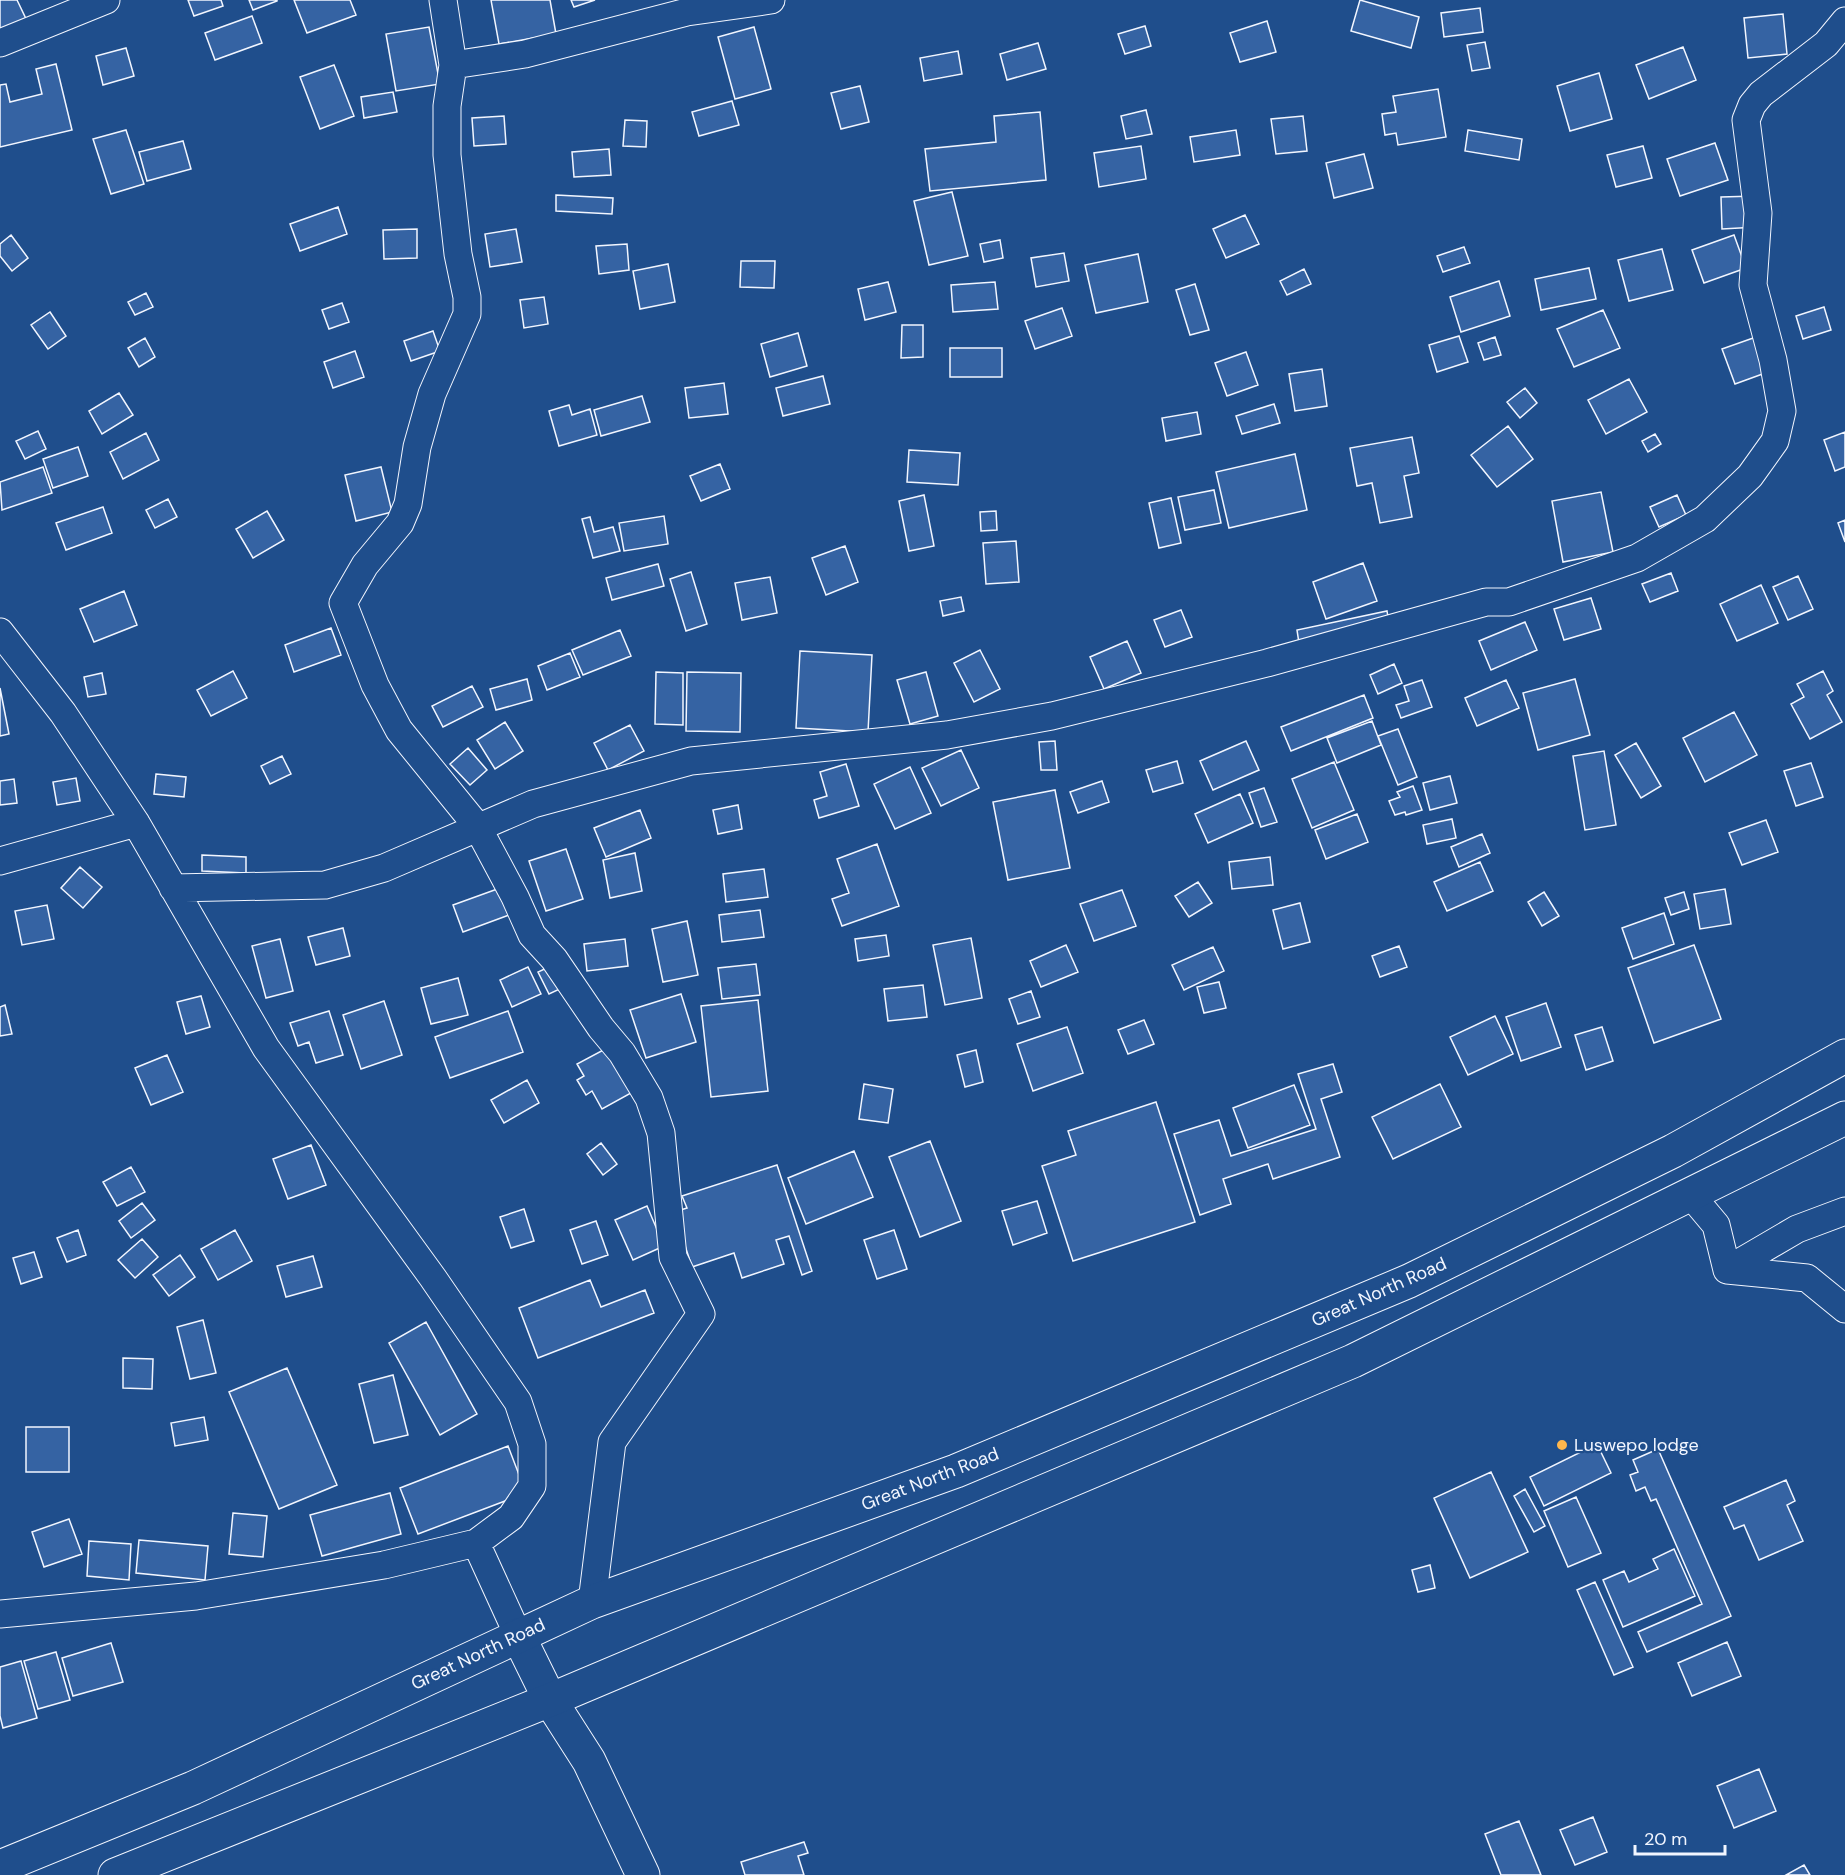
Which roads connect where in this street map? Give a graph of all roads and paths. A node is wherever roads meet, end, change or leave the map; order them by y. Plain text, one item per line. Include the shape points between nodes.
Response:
1 (106, 0) edge
2 (443, 0) edge
3 (771, 0) edge
4 (1845, 21) edge
5 (0, 43) edge
6 (453, 65) junction
7 (0, 632) edge
8 (136, 823) junction
9 (477, 826) junction
10 (0, 861) edge
11 (173, 888) junction
12 (1845, 1056) edge
13 (1845, 1118) edge
14 (1690, 1194) junction
15 (1845, 1210) edge
16 (1727, 1270) junction
17 (1845, 1309) edge
18 (476, 1543) junction
19 (592, 1602) junction
20 (0, 1614) edge
21 (518, 1635) junction
22 (550, 1700) junction
23 (0, 1867) edge
24 (115, 1875) edge
25 (643, 1875) edge

1 - 5 street
2 - 6 street
3 - 6 street via 687,12 525,54
4 - 9 street via 1826,44 1761,94 1746,120 1758,213 1753,285 1782,411 1769,450 1750,476 1705,519 1637,558 1509,602 1486,602 1222,674 1052,716 947,735 691,761 532,804
6 - 9 street via 447,106 447,155 451,204 468,297 467,314 432,394 417,447 408,504 400,523 365,566 343,603 371,675 399,730
7 - 8 street via 63,713
8 - 10 street
8 - 11 street
9 - 11 street via 384,868 325,885
9 - 19 street via 532,935 622,1053 649,1098 662,1133 673,1257 701,1314 612,1442
11 - 18 street via 266,1048 518,1402 532,1444 532,1485 511,1517
12 - 19 main road, Great North Road via 1673,1151 1389,1289 956,1471
13 - 14 main road
14 - 16 street via 1716,1225
14 - 22 main road via 1353,1361
15 - 16 street via 1797,1229
16 - 17 street via 1807,1278
18 - 20 street via 384,1565 196,1596
18 - 21 street
19 - 21 main road, Great North Road
21 - 22 main road
21 - 23 main road, Great North Road via 193,1788
22 - 24 main road
22 - 25 main road via 589,1761

